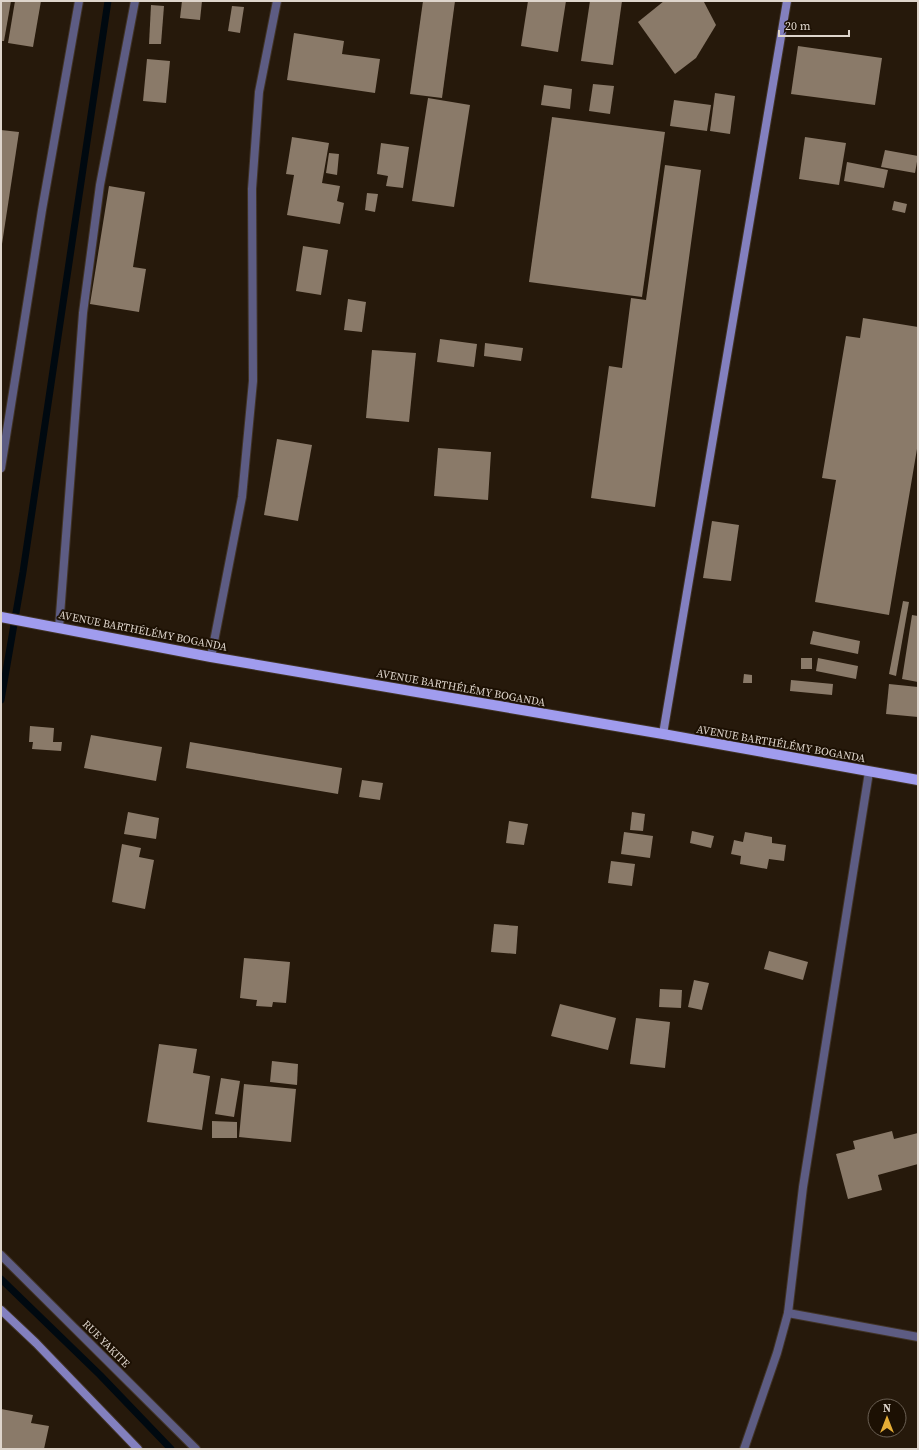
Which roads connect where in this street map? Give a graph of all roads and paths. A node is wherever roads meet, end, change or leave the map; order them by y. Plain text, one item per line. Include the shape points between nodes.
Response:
1 (79, 1) edge
2 (135, 1) edge
3 (277, 1) edge
4 (787, 1) edge
5 (1, 468) edge
6 (1, 617) edge
7 (59, 628) junction
8 (211, 657) junction
9 (663, 734) junction
10 (869, 772) junction
11 (918, 780) edge
12 (1, 1255) edge
13 (1, 1310) edge
14 (788, 1313) junction
15 (918, 1337) edge
16 (138, 1449) edge
17 (196, 1449) edge
18 (744, 1449) edge

1 - 5 street via 42,210
2 - 7 street via 100,185 83,313
3 - 8 street via 259,92 252,189 253,381 242,497
4 - 9 street
6 - 7 main road, AVENUE BARTHÉLÉMY BOGANDA
7 - 8 main road, AVENUE BARTHÉLÉMY BOGANDA
8 - 9 main road, AVENUE BARTHÉLÉMY BOGANDA
9 - 10 main road, AVENUE BARTHÉLÉMY BOGANDA
10 - 11 main road, AVENUE BARTHÉLÉMY BOGANDA
10 - 14 street via 804,1187
12 - 17 street, RUE YAKITE
13 - 16 street
14 - 15 street
14 - 18 street

